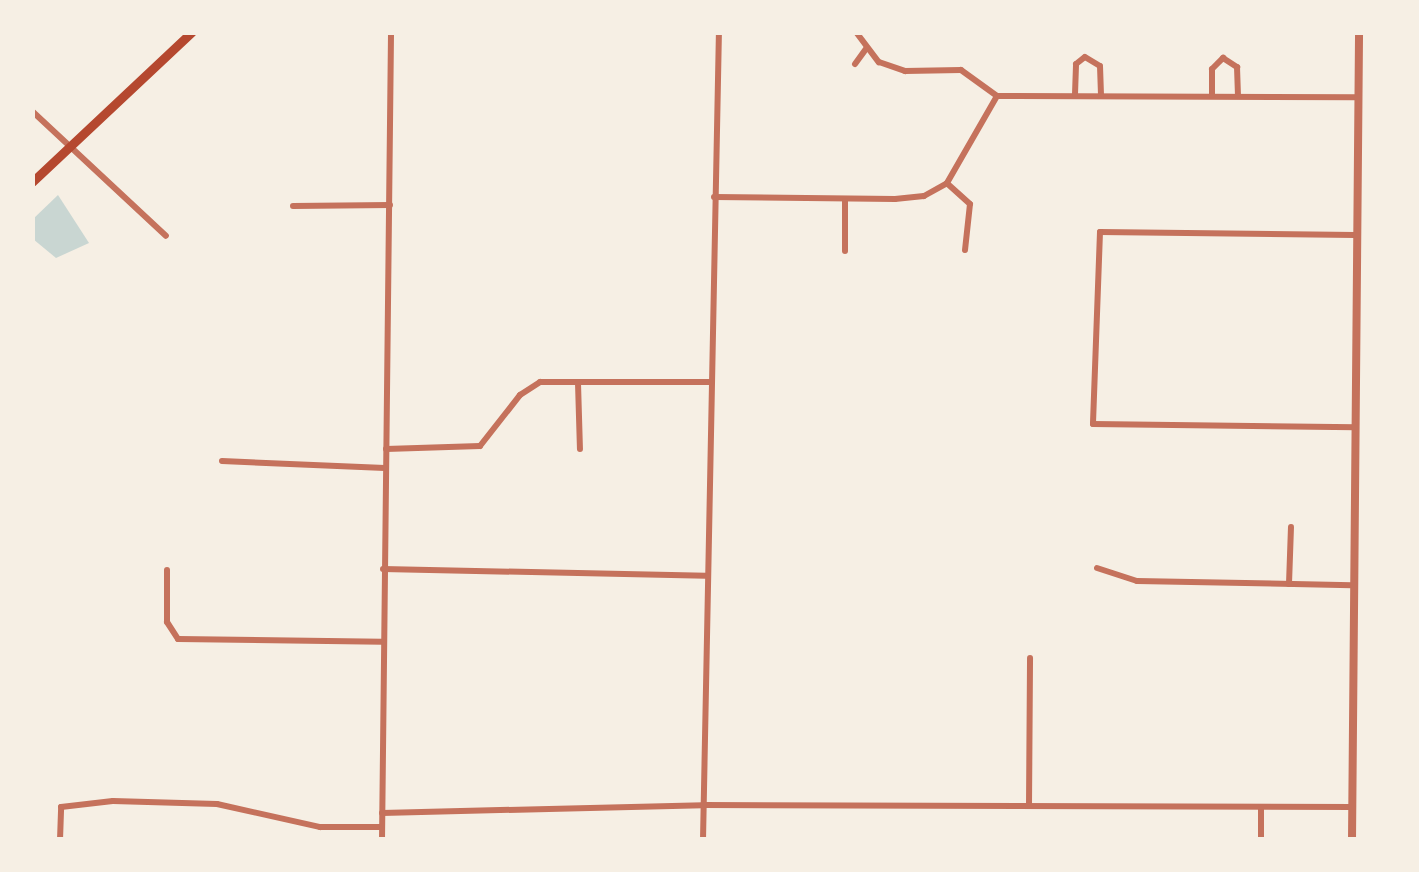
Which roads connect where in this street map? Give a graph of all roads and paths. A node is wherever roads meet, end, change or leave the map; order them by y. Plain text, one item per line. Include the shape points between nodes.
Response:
1 (192, 32) edge
2 (390, 32) edge
3 (719, 32) edge
4 (856, 32) edge
5 (1359, 32) edge
6 (866, 49) junction
7 (855, 64) dead end
8 (1076, 94) junction
9 (1100, 94) junction
10 (1212, 95) junction
11 (1238, 95) junction
12 (997, 96) junction
13 (1358, 97) junction
14 (32, 110) edge
15 (68, 147) junction
16 (32, 182) edge
17 (947, 184) junction
18 (714, 197) junction
19 (845, 201) junction
20 (390, 204) junction
21 (293, 206) dead end
22 (1355, 235) junction
23 (166, 236) dead end
24 (965, 250) dead end
25 (845, 251) dead end
26 (711, 382) junction
27 (578, 383) junction
28 (1356, 427) junction
29 (386, 449) junction
30 (580, 450) dead end
31 (222, 461) dead end
32 (386, 468) junction
33 (1291, 527) dead end
34 (1097, 568) dead end
35 (384, 569) junction
36 (167, 570) dead end
37 (706, 576) junction
38 (1289, 584) junction
39 (1352, 585) junction
40 (382, 642) junction
41 (1030, 658) dead end
42 (704, 805) junction
43 (1030, 806) junction
44 (1261, 807) junction
45 (1353, 807) junction
46 (382, 813) junction
47 (382, 827) junction
48 (60, 840) edge
49 (382, 840) edge
50 (704, 840) edge
51 (1261, 840) edge
52 (1352, 840) edge

1 - 15 main road
2 - 20 street
3 - 18 street
4 - 6 street
5 - 13 street
6 - 7 street
6 - 12 street via 896,69 976,75
8 - 9 street
8 - 9 street via 1076,64 1086,57 1100,66
8 - 12 street
9 - 10 street
10 - 11 street
10 - 11 street via 1212,69 1224,58 1238,66
11 - 13 street
12 - 17 street
13 - 22 street
14 - 15 street
15 - 16 main road
15 - 23 street
17 - 19 street via 918,197
17 - 24 street via 970,204
18 - 19 street
18 - 26 street
19 - 25 street
20 - 21 street
20 - 29 street
22 - 28 street
22 - 28 street via 1100,232 1094,424
26 - 27 street
26 - 37 street
27 - 29 street via 540,382 520,395 480,446
27 - 30 street
28 - 39 street
29 - 32 street
31 - 32 street
32 - 35 street
33 - 38 street
34 - 38 street via 1138,582
35 - 37 street
35 - 40 street
36 - 40 street via 166,613 174,636 197,642
37 - 42 street
38 - 39 street
39 - 45 street
40 - 46 street
41 - 43 street
42 - 43 street
42 - 46 street
42 - 50 street
43 - 44 street
44 - 45 street
44 - 51 street
45 - 52 street
46 - 47 street
47 - 48 street via 320,827 217,804 61,807
47 - 49 street

